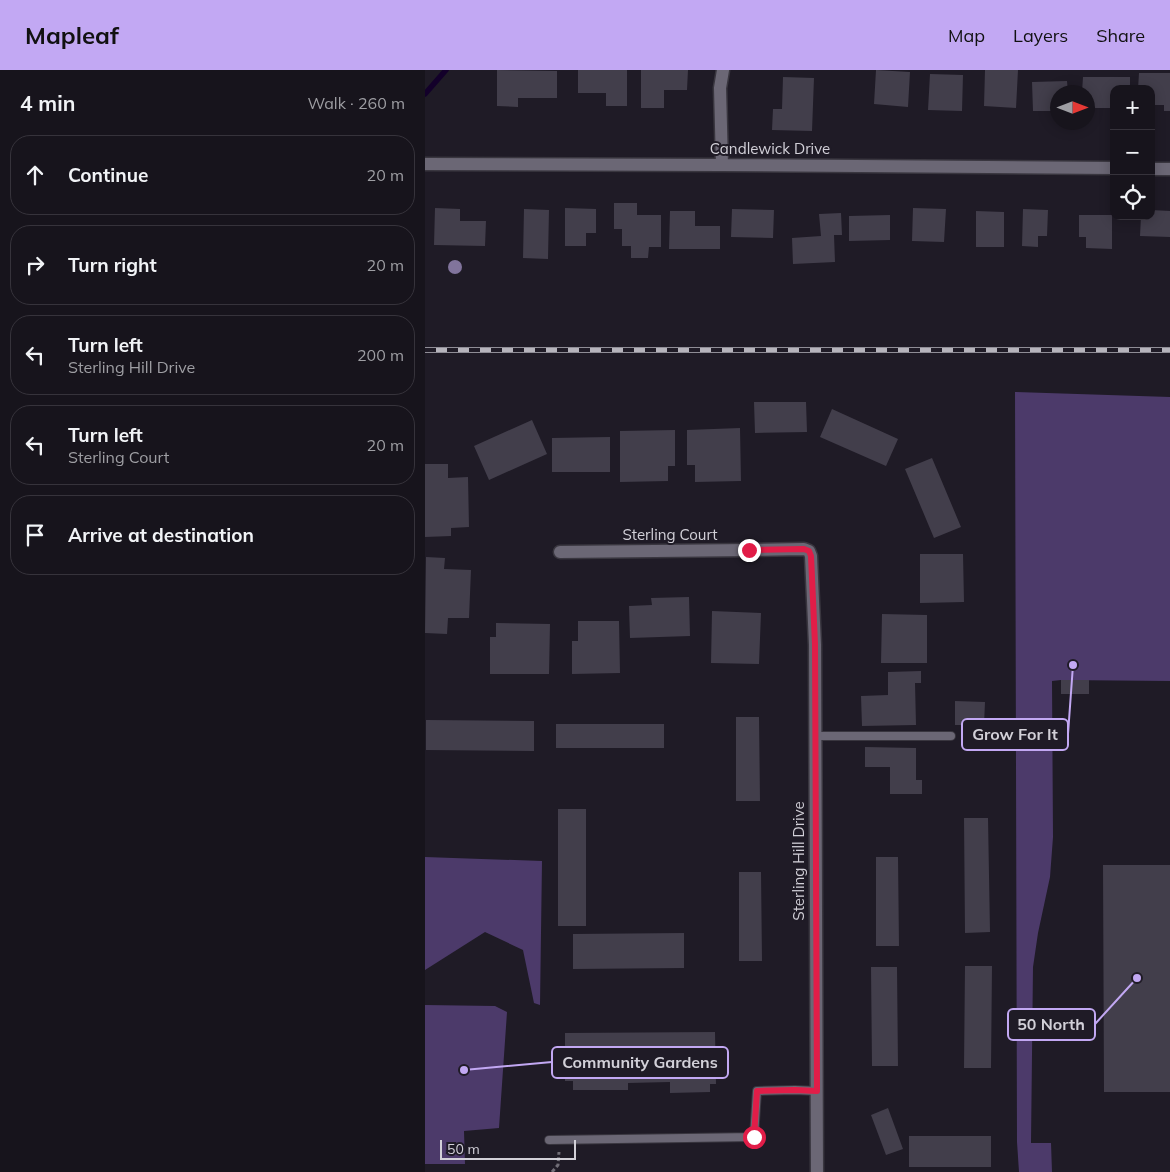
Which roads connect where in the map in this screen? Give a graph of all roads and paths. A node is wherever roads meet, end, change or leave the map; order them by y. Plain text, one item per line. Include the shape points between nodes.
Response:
1 (723, 70) edge
2 (425, 164) edge
3 (722, 165) junction
4 (1110, 168) edge
5 (1155, 168) edge
6 (1170, 168) edge
7 (809, 551) joint
8 (560, 552) dead end
9 (815, 736) junction
10 (951, 736) dead end
11 (817, 1091) junction
12 (549, 1140) dead end
13 (560, 1140) junction
14 (552, 1172) edge
15 (817, 1172) edge

1 - 3 street
2 - 3 street, Candlewick Drive
3 - 4 street, Candlewick Drive
5 - 6 street
7 - 8 street, Sterling Court
7 - 9 street, Sterling Hill Drive via 815,644
9 - 10 lane
9 - 11 street, Sterling Hill Drive
11 - 13 lane via 757,1091 754,1137
11 - 15 street, Sterling Hill Drive
12 - 13 lane
13 - 14 path via 558,1165

